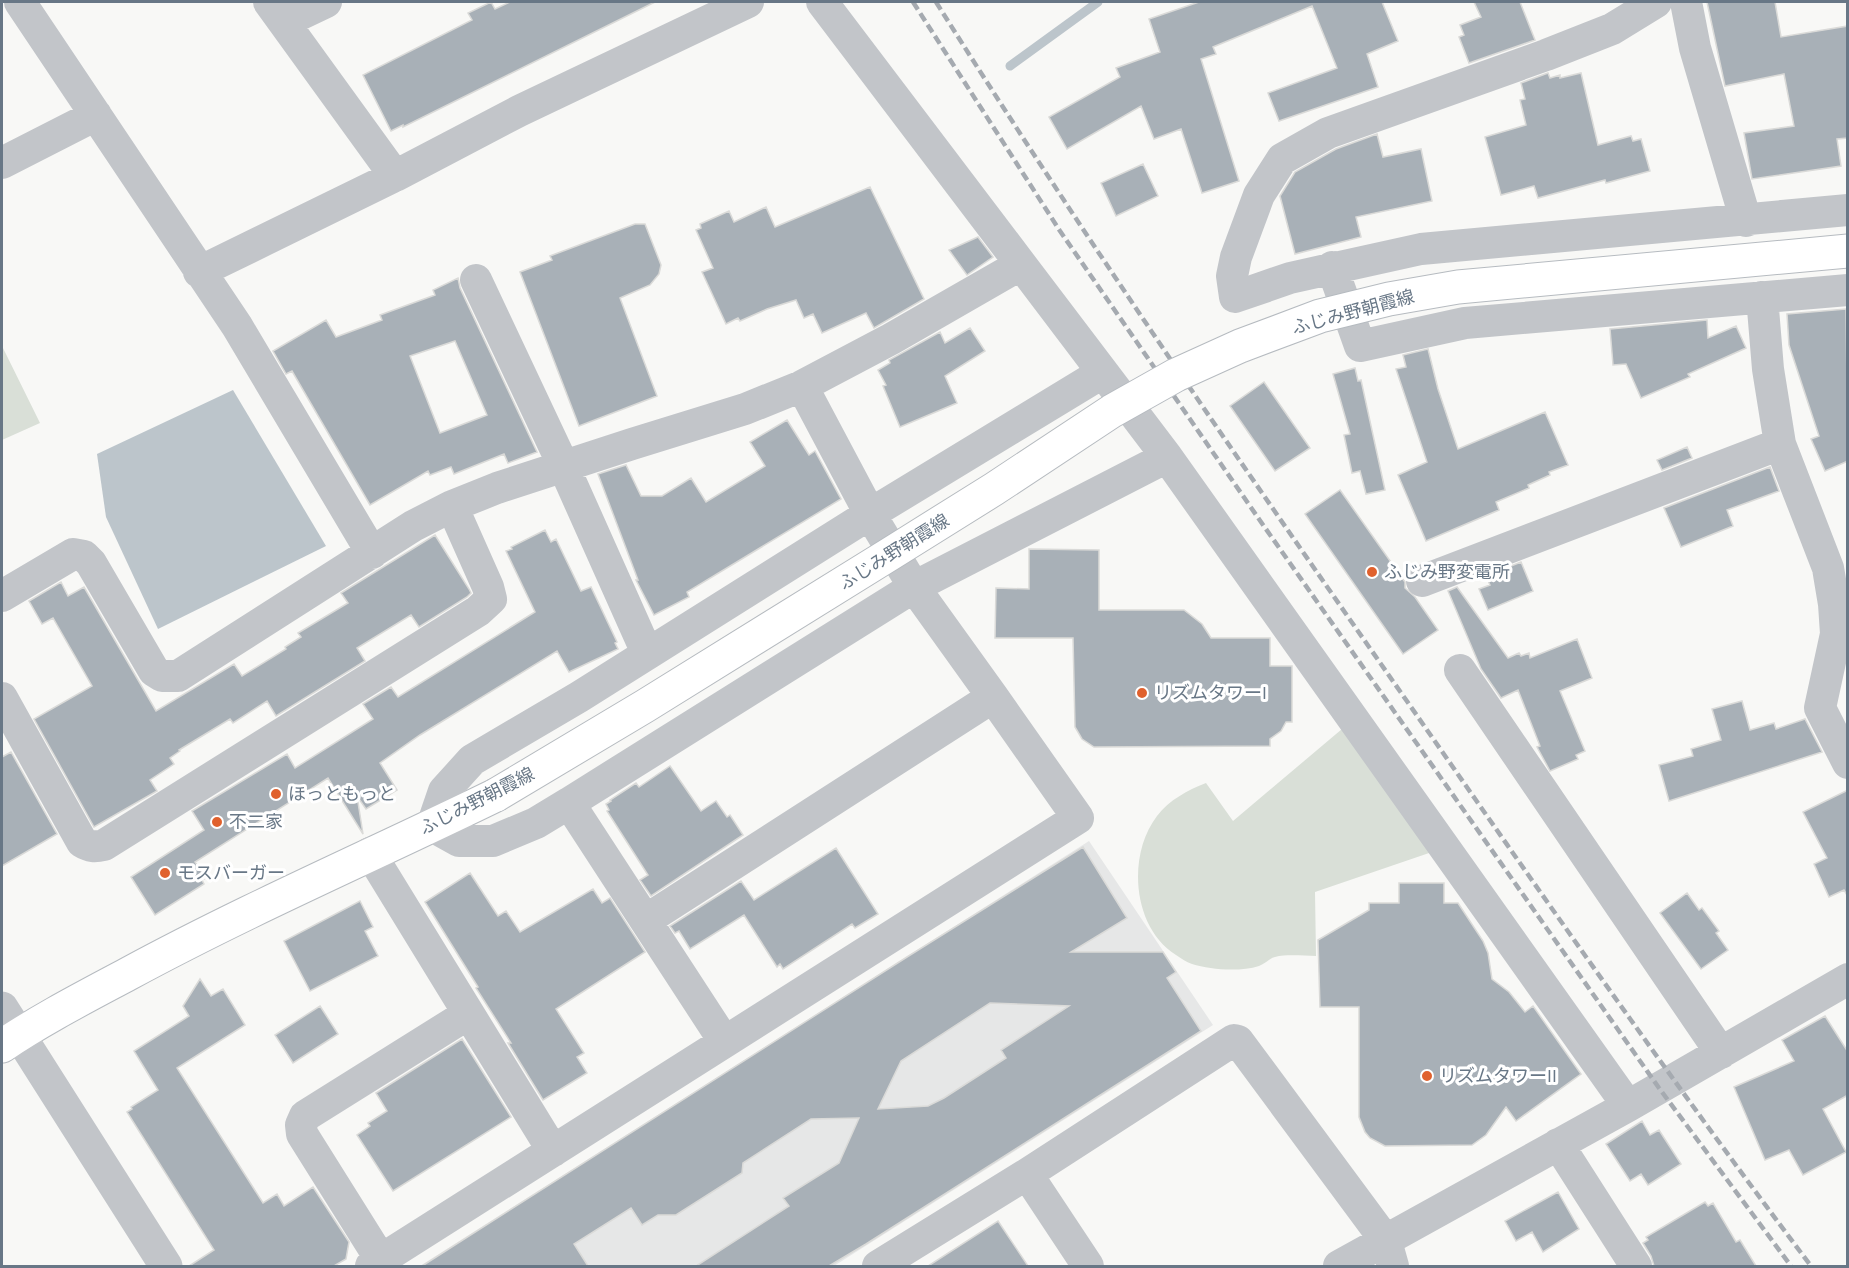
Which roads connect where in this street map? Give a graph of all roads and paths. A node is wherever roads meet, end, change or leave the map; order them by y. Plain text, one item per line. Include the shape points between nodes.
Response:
1 (20, 2) edge
2 (326, 2) edge
3 (748, 2) edge
4 (822, 2) edge
5 (1656, 2) edge
6 (1686, 2) edge
7 (277, 12) edge
8 (96, 115) junction
9 (2, 163) edge
10 (395, 176) junction
11 (1848, 210) edge
12 (1746, 220) junction
13 (1848, 251) edge
14 (1020, 265) junction
15 (1332, 267) junction
16 (199, 272) junction
17 (477, 280) dead end
18 (1848, 290) edge
19 (1762, 297) junction
20 (1102, 373) junction
21 (802, 386) junction
22 (1780, 444) junction
23 (1167, 457) junction
24 (564, 467) junction
25 (452, 506) junction
26 (870, 514) junction
27 (372, 553) junction
28 (1422, 581) dead end
29 (914, 587) junction
30 (2, 596) edge
31 (647, 653) junction
32 (1460, 670) dead end
33 (993, 697) junction
34 (2, 698) edge
35 (1848, 763) edge
36 (569, 802) junction
37 (432, 826) junction
38 (370, 853) junction
39 (646, 920) junction
40 (1848, 979) edge
41 (468, 1014) junction
42 (7, 1030) edge
43 (724, 1041) junction
44 (1721, 1053) junction
45 (1628, 1106) junction
46 (1558, 1144) junction
47 (553, 1150) junction
48 (1027, 1174) junction
49 (1390, 1254) edge
50 (376, 1263) edge
51 (166, 1266) edge
52 (878, 1266) edge
53 (1088, 1266) edge
54 (1339, 1266) edge
55 (1636, 1266) edge

1 - 8 street
2 - 7 street
3 - 10 street via 519,111
4 - 14 street
5 - 15 street via 1612,29 1328,133 1282,159 1259,195 1236,257 1232,276 1235,297
6 - 12 street via 1695,48
7 - 10 street
8 - 9 street
8 - 16 street
10 - 16 street
11 - 12 street
12 - 15 street via 1421,249
13 - 37 main road, ふじみ野朝霞線, bridge via 1458,287 1320,316 1240,346 1176,375 1113,411 645,706 496,795
14 - 20 street
14 - 21 street
15 - 19 street via 1360,346 1465,323
16 - 27 street via 237,326
17 - 24 street
18 - 19 street
19 - 22 street
20 - 23 street
20 - 26 street
21 - 24 street via 745,409
21 - 26 street
22 - 28 street
22 - 35 street via 1828,568 1836,634 1820,708
23 - 29 street
23 - 45 street
24 - 25 street
24 - 31 street
25 - 27 street
25 - 34 street via 491,599 478,611 104,845 87,846 82,842
26 - 29 street
26 - 31 street
27 - 30 street via 178,676 162,676 154,671 84,556 72,554
29 - 33 street
29 - 36 street
31 - 37 street via 472,760 444,791
32 - 44 street
33 - 39 street
33 - 43 street via 1078,818
36 - 37 street via 536,823 493,841 459,841
36 - 39 street
37 - 38 main road, ふじみ野朝霞線
38 - 41 street
38 - 42 main road, ふじみ野朝霞線
39 - 43 street
40 - 44 street
41 - 47 street
41 - 50 street via 304,1116 302,1134
42 - 51 street
43 - 47 street
44 - 45 street
45 - 46 street
46 - 49 street
46 - 55 street
47 - 50 street
48 - 49 street via 1234,1040
48 - 52 street
48 - 53 street
49 - 54 street

